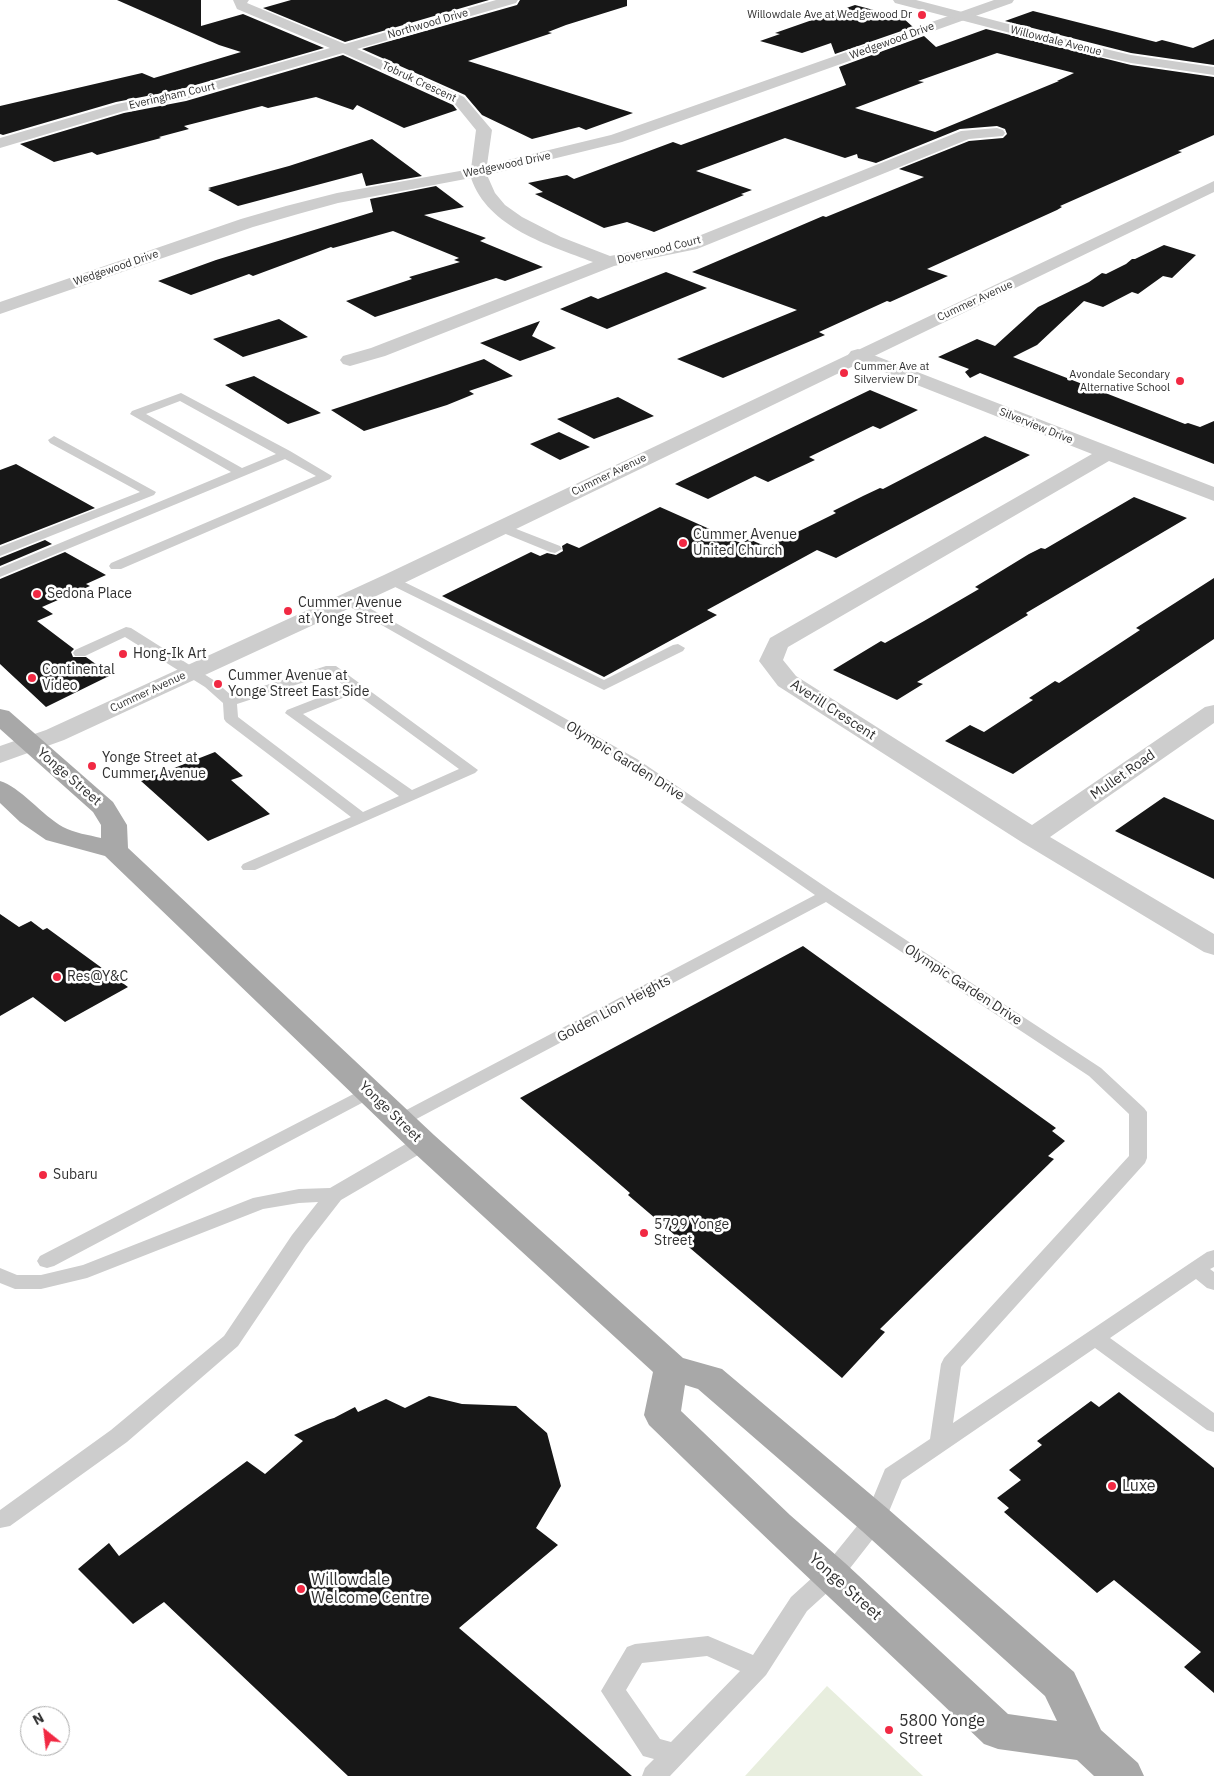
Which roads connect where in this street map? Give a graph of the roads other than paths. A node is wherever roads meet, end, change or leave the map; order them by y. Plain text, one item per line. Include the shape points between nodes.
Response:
1 (242, 0) edge
2 (511, 0) edge
3 (900, 0) edge
4 (1007, 0) edge
5 (961, 16) junction
6 (345, 49) junction
7 (1214, 71) edge
8 (997, 133) dead end
9 (0, 143) edge
10 (479, 172) junction
11 (1214, 186) edge
12 (609, 262) junction
13 (0, 308) edge
14 (858, 355) junction
15 (350, 360) dead end
16 (54, 440) dead end
17 (286, 454) junction
18 (1107, 454) junction
19 (240, 472) junction
20 (1214, 495) edge
21 (502, 527) junction
22 (555, 549) dead end
23 (0, 552) edge
24 (116, 566) dead end
25 (0, 573) edge
26 (392, 580) junction
27 (348, 600) junction
28 (678, 648) dead end
29 (80, 653) dead end
30 (191, 672) junction
31 (356, 688) junction
32 (230, 702) junction
33 (1214, 712) edge
34 (0, 716) edge
35 (30, 744) junction
36 (0, 755) edge
37 (0, 790) edge
38 (410, 796) junction
39 (362, 818) junction
40 (1032, 838) junction
41 (115, 850) junction
42 (249, 868) dead end
43 (827, 895) junction
44 (1214, 946) edge
45 (369, 1092) junction
46 (399, 1121) junction
47 (423, 1143) junction
48 (334, 1195) junction
49 (1214, 1256) edge
50 (47, 1260) dead end
51 (1196, 1269) junction
52 (0, 1275) edge
53 (1214, 1283) edge
54 (1096, 1338) junction
55 (670, 1368) junction
56 (1214, 1424) edge
57 (940, 1443) junction
58 (2, 1520) dead end
59 (875, 1520) junction
60 (832, 1574) junction
61 (758, 1668) junction
62 (1087, 1743) junction
63 (676, 1754) junction
64 (654, 1776) edge
65 (1123, 1776) edge

1 - 6 street, Tobruk Crescent via 239,1 242,6
2 - 6 street, Northwood Drive
3 - 5 street, Willowdale Avenue
4 - 5 street, Wedgewood Drive
5 - 7 street, Willowdale Avenue via 1122,57
5 - 10 street, Wedgewood Drive via 616,139
6 - 9 street, Everingham Court via 180,96 122,107
6 - 10 street, Tobruk Crescent via 459,100 484,130
8 - 12 street, Doverwood Court via 967,134 691,244
10 - 12 street, Tobruk Crescent via 490,202 530,230
10 - 13 street, Wedgewood Drive via 337,198 247,222
11 - 14 street, Cummer Avenue
12 - 15 street, Doverwood Court
14 - 18 street, Silverview Drive
14 - 21 street, Cummer Avenue
16 - 23 lane via 150,492
17 - 19 lane
17 - 19 lane via 181,397 136,414
17 - 24 lane via 326,476
18 - 20 street, Silverview Drive
18 - 40 street, Averill Crescent via 778,643 771,661 787,681
19 - 25 lane
21 - 22 lane
21 - 26 street, Cummer Avenue
26 - 27 street, Cummer Avenue
26 - 28 lane via 604,686
27 - 30 street, Cummer Avenue
27 - 43 lane, Olympic Garden Drive via 632,762
29 - 30 lane via 126,631
30 - 32 lane
30 - 35 street, Cummer Avenue
31 - 32 lane via 331,670
31 - 38 lane via 470,770
31 - 38 lane via 292,713
32 - 39 lane via 232,718
33 - 40 street, Mullet Road
34 - 35 main road, Yonge Street
35 - 36 street, Cummer Avenue
35 - 41 main road, Yonge Street via 104,808 114,825
37 - 41 main road, Yonge Street via 55,834
38 - 39 lane
39 - 42 lane
40 - 44 street, Averill Crescent
41 - 45 main road, Yonge Street
43 - 46 lane, Golden Lion Heights
43 - 57 lane, Olympic Garden Drive via 1095,1072 1138,1112 1138,1158 951,1364
45 - 46 main road, Yonge Street
45 - 50 lane
46 - 47 main road, Yonge Street
47 - 48 lane
47 - 55 main road, Yonge Street
48 - 52 lane via 299,1196 260,1203 87,1271 41,1282 15,1282
48 - 58 lane via 231,1342 119,1436
49 - 51 lane
51 - 53 lane
51 - 54 lane
54 - 56 lane
54 - 57 lane
55 - 59 main road, Yonge Street via 710,1379
55 - 60 main road, Yonge Street via 662,1415 777,1526
57 - 59 lane via 893,1475
59 - 60 lane
59 - 62 main road, Yonge Street via 1060,1684
60 - 61 lane via 799,1604
60 - 62 main road, Yonge Street via 998,1731
61 - 63 lane
61 - 63 lane via 708,1646 635,1654 613,1692 652,1748
62 - 65 main road, Yonge Street
63 - 64 lane

